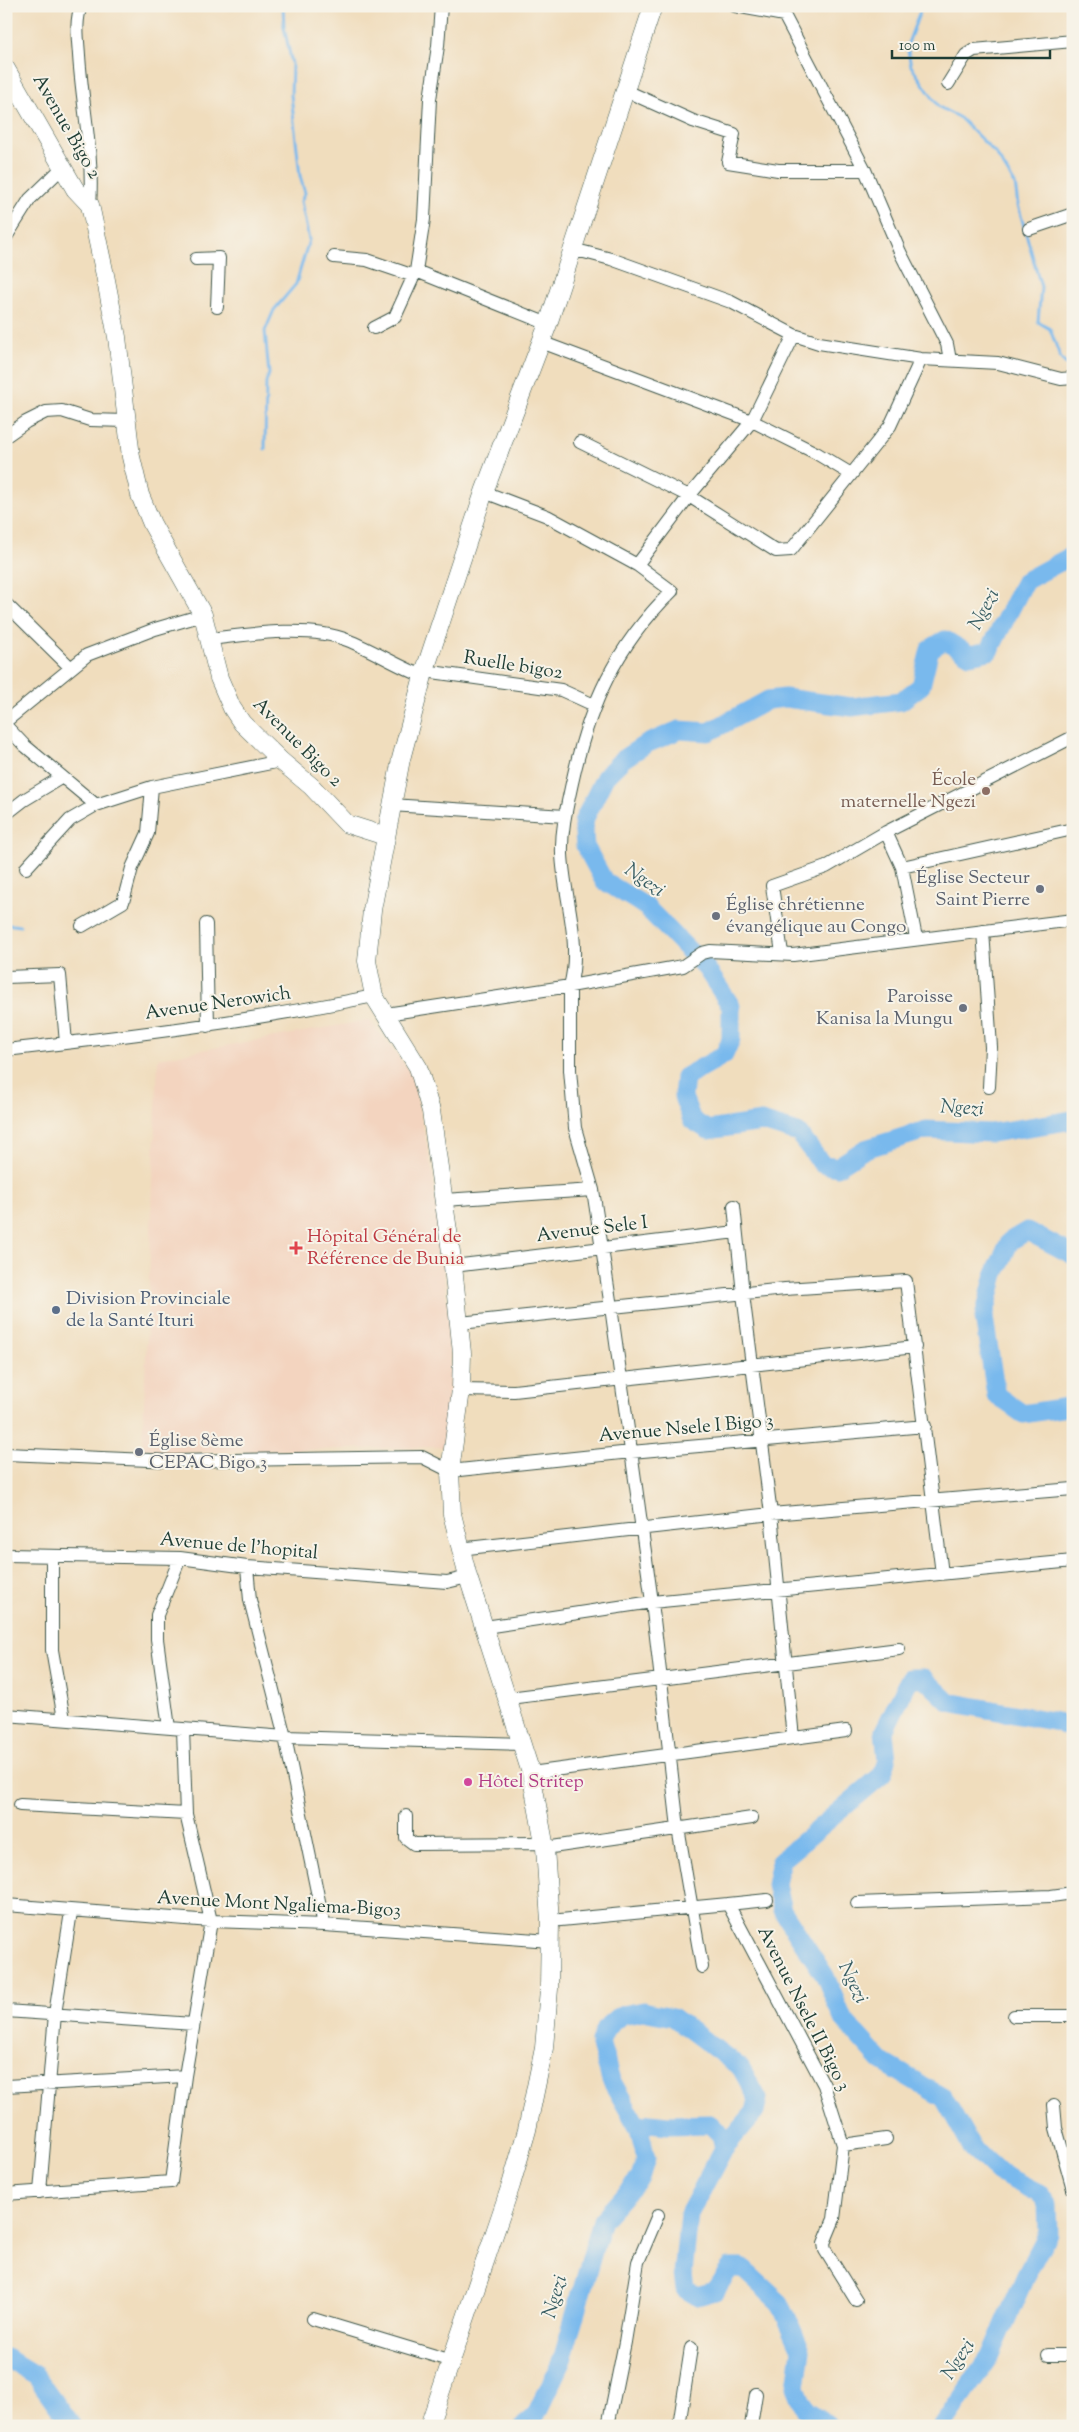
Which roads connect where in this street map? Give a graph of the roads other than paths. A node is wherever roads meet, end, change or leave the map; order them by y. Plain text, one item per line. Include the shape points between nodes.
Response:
1 (81, 6) edge
2 (441, 6) edge
3 (653, 6) edge
4 (735, 6) edge
5 (1073, 41) edge
6 (6, 69) edge
7 (948, 84) dead end
8 (624, 90) junction
9 (62, 168) junction
10 (866, 170) junction
11 (90, 205) junction
12 (1073, 214) edge
13 (1028, 228) dead end
14 (6, 237) edge
15 (572, 252) junction
16 (334, 257) dead end
17 (196, 259) dead end
18 (415, 274) junction
19 (217, 307) dead end
20 (548, 324) junction
21 (374, 328) dead end
22 (794, 335) junction
23 (541, 342) junction
24 (921, 359) junction
25 (950, 360) junction
26 (1073, 378) edge
27 (126, 421) junction
28 (752, 421) junction
29 (6, 436) edge
30 (580, 442) dead end
31 (851, 474) junction
32 (484, 492) junction
33 (689, 496) junction
34 (637, 564) junction
35 (6, 604) edge
36 (203, 615) junction
37 (210, 639) junction
38 (70, 667) junction
39 (424, 674) junction
40 (594, 705) junction
41 (6, 721) edge
42 (6, 726) edge
43 (1071, 739) edge
44 (281, 761) junction
45 (62, 777) junction
46 (152, 787) junction
47 (96, 805) junction
48 (391, 806) junction
49 (6, 814) edge
50 (565, 816) junction
51 (1073, 829) edge
52 (886, 832) junction
53 (385, 836) junction
54 (902, 867) junction
55 (26, 868) dead end
56 (1073, 920) edge
57 (206, 924) dead end
58 (82, 926) dead end
59 (983, 931) junction
60 (916, 938) junction
61 (782, 953) junction
62 (6, 977) edge
63 (570, 986) junction
64 (374, 996) junction
65 (386, 1014) junction
66 (208, 1026) junction
67 (66, 1043) junction
68 (6, 1050) edge
69 (989, 1087) dead end
70 (593, 1190) junction
71 (444, 1200) junction
72 (734, 1206) dead end
73 (736, 1232) junction
74 (602, 1248) junction
75 (453, 1266) junction
76 (742, 1294) junction
77 (612, 1307) junction
78 (460, 1323) junction
79 (915, 1347) junction
80 (751, 1364) junction
81 (620, 1378) junction
82 (461, 1390) junction
83 (925, 1426) junction
84 (761, 1440) junction
85 (631, 1452) junction
86 (6, 1454) edge
87 (450, 1471) junction
88 (1073, 1489) edge
89 (933, 1501) junction
90 (771, 1514) junction
91 (642, 1528) junction
92 (460, 1549) junction
93 (6, 1555) edge
94 (52, 1556) junction
95 (180, 1558) junction
96 (1073, 1561) edge
97 (248, 1567) junction
98 (942, 1574) junction
99 (468, 1577) junction
100 (779, 1589) junction
101 (652, 1602) junction
102 (485, 1627) junction
103 (899, 1649) dead end
104 (786, 1663) junction
105 (662, 1679) junction
106 (509, 1698) junction
107 (6, 1715) edge
108 (64, 1719) junction
109 (169, 1728) junction
110 (183, 1729) junction
111 (846, 1731) dead end
112 (284, 1737) junction
113 (793, 1738) junction
114 (523, 1744) junction
115 (670, 1754) junction
116 (531, 1773) junction
117 (20, 1805) dead end
118 (186, 1814) junction
119 (406, 1816) dead end
120 (752, 1818) dead end
121 (678, 1828) junction
122 (545, 1845) junction
123 (1073, 1893) edge
124 (767, 1900) dead end
125 (856, 1903) dead end
126 (728, 1904) junction
127 (6, 1905) edge
128 (691, 1907) junction
129 (71, 1912) junction
130 (211, 1921) junction
131 (550, 1921) junction
132 (324, 1925) junction
133 (550, 1941) junction
134 (702, 1967) dead end
135 (6, 2012) edge
136 (55, 2014) junction
137 (1014, 2016) dead end
138 (1073, 2016) edge
139 (193, 2024) junction
140 (185, 2076) junction
141 (49, 2084) junction
142 (6, 2086) edge
143 (1054, 2106) dead end
144 (886, 2139) dead end
145 (843, 2145) junction
146 (1073, 2189) edge
147 (40, 2192) junction
148 (6, 2194) edge
149 (658, 2215) dead end
150 (856, 2300) dead end
151 (313, 2319) dead end
152 (691, 2348) dead end
153 (1048, 2355) dead end
154 (1073, 2355) edge
155 (452, 2361) junction
156 (756, 2394) dead end
157 (430, 2421) edge
158 (608, 2426) edge
159 (679, 2426) edge
160 (751, 2426) edge

1 - 11 street via 77,17 92,178
2 - 18 street via 430,98 424,219
3 - 8 street
4 - 10 street via 784,15
5 - 7 street via 974,50 966,55
6 - 9 street, Avenue Bigo 2
8 - 10 street via 693,121 734,134 728,162 778,170
8 - 15 street
9 - 11 street, Avenue Bigo 2
9 - 14 street via 30,199
10 - 25 street via 900,252 947,344
11 - 27 street, Avenue Bigo 2 via 117,337
12 - 13 street
15 - 20 street
15 - 22 street via 611,259 731,302
16 - 18 street via 367,260
17 - 19 street via 219,258
18 - 20 street
18 - 21 street via 395,317
20 - 23 street
22 - 24 street via 820,343
22 - 28 street
23 - 28 street
23 - 32 street
24 - 25 street
24 - 31 street via 890,426
25 - 26 street via 998,364 1060,379
27 - 29 street via 90,420 62,411 46,412
27 - 36 street, Avenue Bigo 2 via 140,494 152,524
28 - 31 street
28 - 33 street
30 - 33 street
31 - 33 street via 791,550 776,551
32 - 34 street via 547,516
32 - 39 street
33 - 34 street
34 - 40 street via 672,591 646,616 620,654
35 - 38 street
36 - 37 street, Avenue Bigo 2
36 - 38 street via 87,655
37 - 39 street, Ruelle bigo2 via 261,632 330,635 398,666
37 - 44 street, Avenue Bigo 2 via 219,678 232,708 242,723
38 - 41 street
39 - 40 street, Ruelle bigo2 via 561,690
39 - 48 street
40 - 50 street
42 - 45 street
43 - 52 street
44 - 46 street
44 - 53 street, Avenue Bigo 2 via 311,786 347,824
45 - 47 street
45 - 49 street
46 - 47 street
46 - 58 street via 148,833 132,868 122,902
47 - 55 street via 70,820
48 - 50 street
48 - 53 street
50 - 63 street via 562,854 573,928
51 - 54 street
52 - 54 street
52 - 61 street via 826,867 772,886
53 - 64 street via 367,961
54 - 60 street
56 - 59 street
57 - 66 street
59 - 60 street
59 - 69 street via 990,1047
60 - 61 street via 793,955
61 - 63 street via 710,951 683,966
62 - 67 street via 60,975
63 - 65 street
63 - 70 street via 570,1070 576,1128
64 - 65 street
64 - 66 street, Avenue Nerowich
65 - 71 street via 418,1067 432,1111
66 - 67 street, Avenue Nerowich
67 - 68 street, Avenue Nerowich
70 - 71 street
70 - 74 street
71 - 75 street
72 - 73 street
73 - 74 street, Avenue Sele I
73 - 76 street
74 - 75 street, Avenue Sele I
74 - 77 street
75 - 78 street
76 - 77 street
76 - 79 street via 906,1280
76 - 80 street
77 - 78 street
77 - 81 street
78 - 82 street
79 - 80 street
79 - 83 street
80 - 81 street
80 - 84 street
81 - 82 street via 514,1391
81 - 85 street
82 - 87 street
83 - 84 street, Avenue Nsele I Bigo 3
83 - 89 street
84 - 85 street, Avenue Nsele I Bigo 3
84 - 90 street
85 - 87 street, Avenue Nsele I Bigo 3
85 - 91 street
86 - 87 street via 174,1461 422,1457
87 - 92 street via 452,1514
88 - 89 street
89 - 90 street
89 - 98 street
90 - 91 street
90 - 100 street
91 - 92 street
91 - 101 street
92 - 99 street
93 - 94 street, Avenue de l'hopital
94 - 95 street, Avenue de l'hopital
94 - 108 street via 52,1650
95 - 97 street, Avenue de l'hopital
95 - 109 street via 157,1615 157,1640
96 - 98 street
97 - 99 street, Avenue de l'hopital via 446,1582
97 - 112 street via 250,1600
98 - 100 street
99 - 102 street
100 - 101 street
100 - 104 street
101 - 102 street
101 - 105 street
102 - 106 street
103 - 104 street
104 - 105 street
104 - 113 street
105 - 106 street
105 - 115 street
106 - 114 street
107 - 108 street
108 - 109 street
109 - 110 street
110 - 112 street
110 - 118 street
111 - 113 street
112 - 114 street
112 - 132 street
113 - 115 street
114 - 116 street
115 - 116 street
115 - 121 street
116 - 122 street
117 - 118 street
118 - 130 street
119 - 122 street via 406,1838 414,1844
120 - 121 street
121 - 122 street
121 - 128 street
122 - 131 street
123 - 125 street
124 - 126 street
126 - 128 street
126 - 145 street, Avenue Nsele II Bigo 3 via 824,2085
127 - 129 street, Avenue Mont Ngaliema-Bigo3
128 - 131 street
128 - 134 street
129 - 130 street, Avenue Mont Ngaliema-Bigo3
129 - 136 street
130 - 132 street, Avenue Mont Ngaliema-Bigo3
130 - 139 street
131 - 133 street
132 - 133 street, Avenue Mont Ngaliema-Bigo3
133 - 155 street via 544,2048 527,2130
135 - 136 street
136 - 139 street
136 - 141 street
137 - 138 street
139 - 140 street
140 - 141 street
140 - 147 street via 171,2182
141 - 142 street
141 - 147 street
143 - 146 street via 1056,2128
144 - 145 street
145 - 150 street, Avenue Nsele II Bigo 3 via 834,2219 824,2243 825,2250
147 - 148 street
149 - 158 street via 638,2262
151 - 155 street
152 - 159 street
153 - 154 street
155 - 157 street
156 - 160 street

